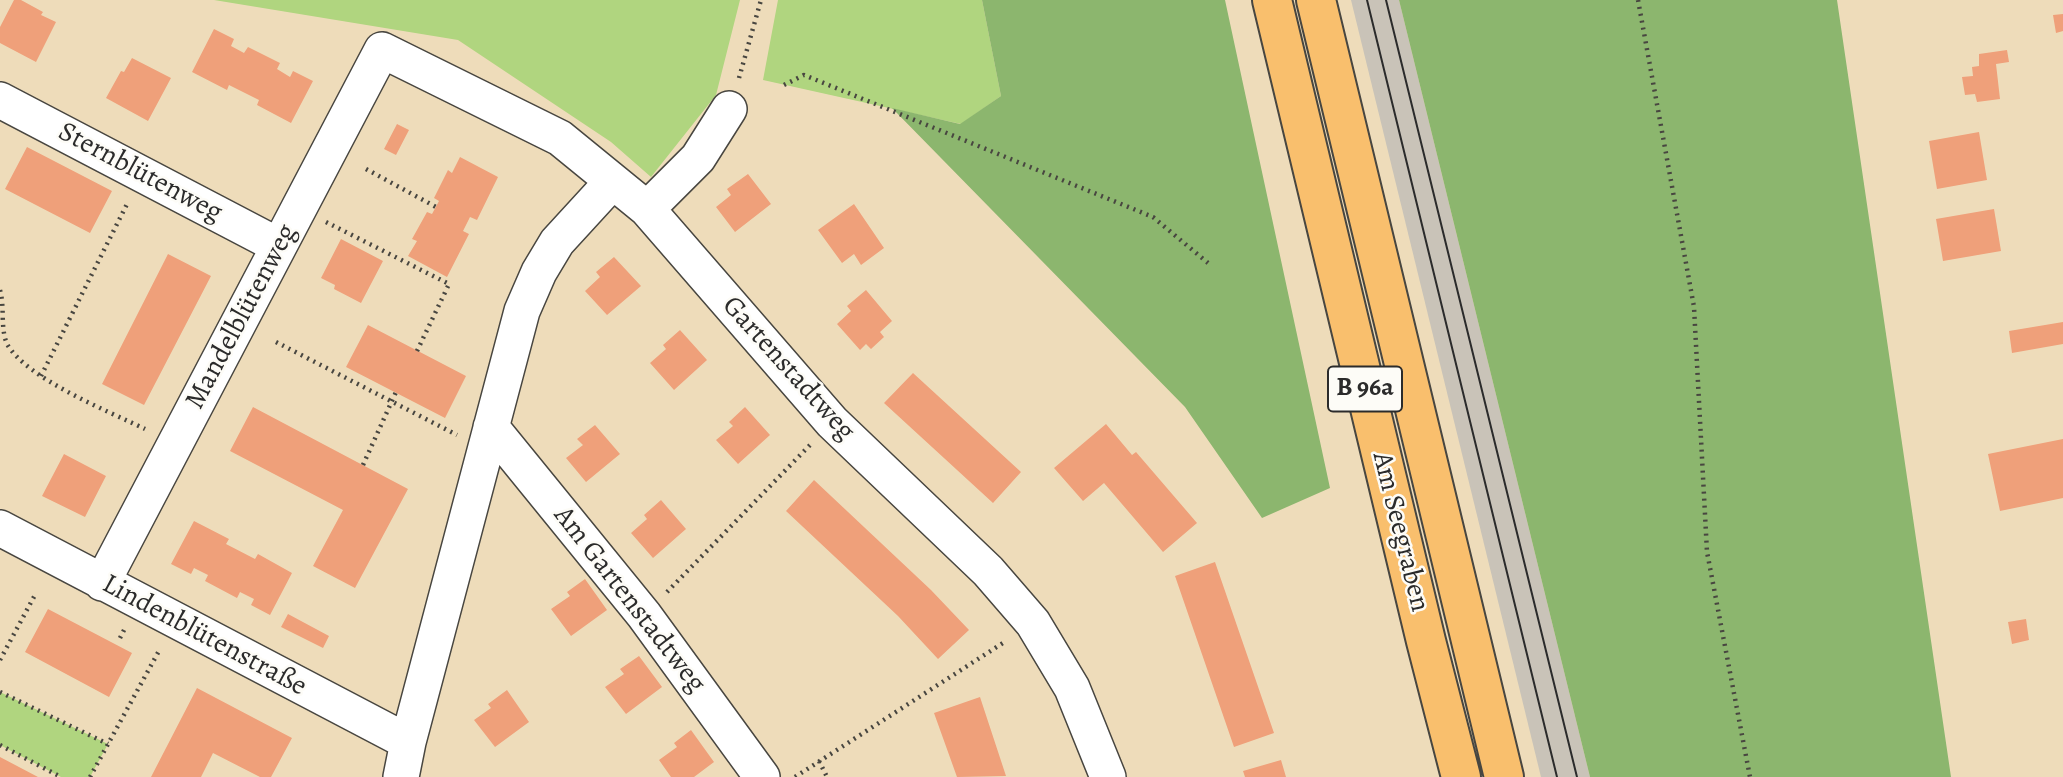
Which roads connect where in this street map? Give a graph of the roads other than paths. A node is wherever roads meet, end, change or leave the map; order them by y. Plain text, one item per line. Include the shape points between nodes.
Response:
1 (1272, 0) edge
2 (1317, 0) edge
3 (382, 50) joint
4 (0, 100) edge
5 (729, 109) road end
6 (612, 182) junction
7 (647, 209) junction
8 (279, 246) junction
9 (489, 438) junction
10 (0, 528) edge
11 (102, 583) junction
12 (408, 742) junction
13 (401, 777) edge
14 (762, 777) edge
15 (1108, 777) edge
16 (1461, 777) edge
17 (1504, 777) edge

1 - 16 main road, Am Seegraben / B 96a
2 - 17 main road, Am Seegraben / B 96a
3 - 6 street, Gartenstadtweg via 560,138
3 - 8 street, Mandelblütenweg
4 - 8 street, Sternblütenweg
5 - 7 street via 698,158
6 - 7 street, Gartenstadtweg
6 - 9 street via 557,242 539,272 522,311
7 - 15 street, Gartenstadtweg via 832,422 988,571 1033,623 1072,688
8 - 11 street, Mandelblütenweg
9 - 12 street
9 - 14 street, Am Gartenstadtweg via 645,615
10 - 11 street, Lindenblütenstraße
11 - 12 street, Lindenblütenstraße
12 - 13 street

